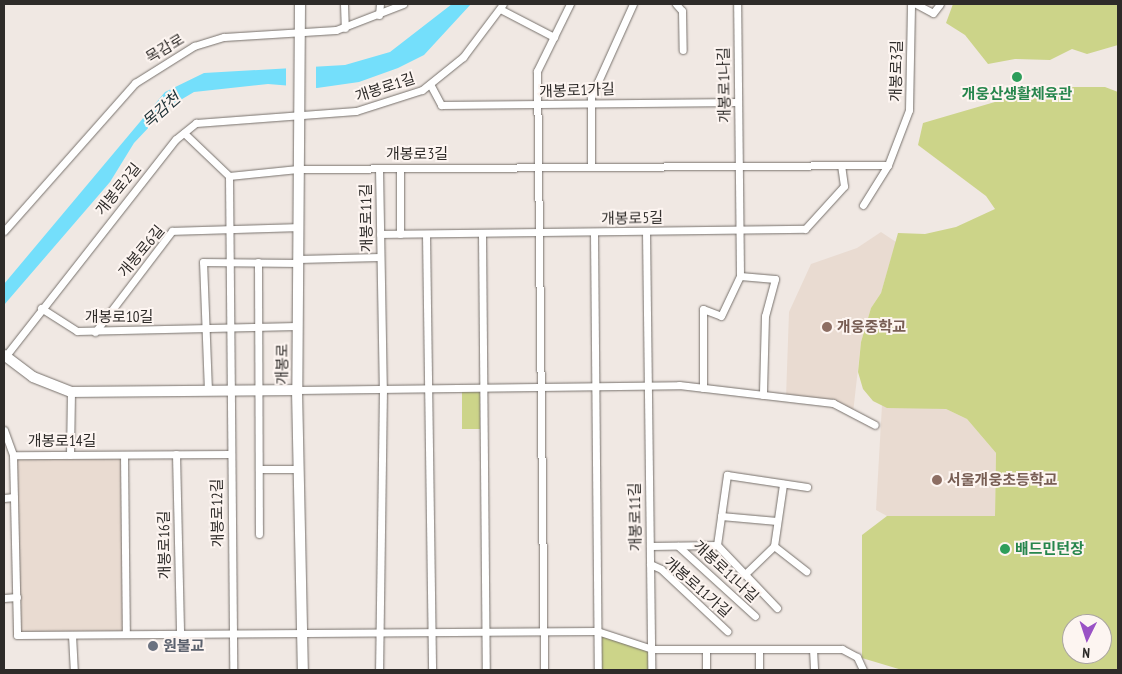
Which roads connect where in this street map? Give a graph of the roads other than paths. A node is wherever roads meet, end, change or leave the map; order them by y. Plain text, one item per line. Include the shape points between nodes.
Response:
1 (300, 4) edge
2 (344, 4) edge
3 (380, 4) edge
4 (403, 4) edge
5 (570, 4) edge
6 (633, 4) edge
7 (676, 4) edge
8 (737, 4) edge
9 (911, 4) edge
10 (916, 4) edge
11 (940, 4) edge
12 (502, 7) edge
13 (379, 15) junction
14 (345, 28) junction
15 (554, 37) junction
16 (299, 39) junction
17 (682, 50) dead end
18 (430, 84) junction
19 (738, 102) junction
20 (591, 103) junction
21 (537, 105) junction
22 (298, 116) junction
23 (184, 133) junction
24 (841, 165) junction
25 (888, 165) junction
26 (739, 166) junction
27 (591, 167) junction
28 (379, 168) junction
29 (537, 168) junction
30 (298, 169) junction
31 (400, 169) junction
32 (229, 176) junction
33 (863, 205) dead end
34 (298, 227) junction
35 (739, 229) junction
36 (4, 232) edge
37 (229, 232) junction
38 (594, 232) junction
39 (646, 232) junction
40 (380, 234) junction
41 (400, 234) junction
42 (426, 234) junction
43 (482, 234) junction
44 (537, 234) junction
45 (380, 257) junction
46 (298, 261) junction
47 (230, 262) junction
48 (258, 262) junction
49 (740, 276) junction
50 (42, 308) junction
51 (298, 326) junction
52 (258, 328) junction
53 (230, 329) junction
54 (204, 330) junction
55 (95, 332) junction
56 (4, 356) edge
57 (646, 385) junction
58 (592, 386) junction
59 (539, 387) junction
60 (383, 388) junction
61 (430, 388) junction
62 (483, 388) junction
63 (703, 388) junction
64 (230, 390) junction
65 (258, 390) junction
66 (297, 390) junction
67 (208, 391) junction
68 (71, 392) junction
69 (763, 395) junction
70 (875, 425) dead end
71 (4, 430) edge
72 (176, 454) junction
73 (231, 454) junction
74 (13, 455) junction
75 (70, 455) junction
76 (124, 455) junction
77 (299, 469) junction
78 (259, 470) junction
79 (783, 484) junction
80 (807, 487) dead end
81 (14, 497) junction
82 (4, 498) edge
83 (721, 516) junction
84 (777, 521) junction
85 (259, 534) dead end
86 (716, 545) junction
87 (650, 546) junction
88 (678, 546) junction
89 (774, 546) junction
90 (650, 564) junction
91 (806, 571) dead end
92 (745, 574) junction
93 (17, 597) junction
94 (4, 598) edge
95 (777, 608) dead end
96 (755, 616) dead end
97 (545, 630) junction
98 (597, 630) junction
99 (727, 631) dead end
100 (486, 632) junction
101 (431, 633) junction
102 (126, 634) junction
103 (379, 634) junction
104 (72, 635) junction
105 (180, 635) junction
106 (233, 635) junction
107 (302, 636) junction
108 (652, 649) junction
109 (706, 649) junction
110 (759, 649) junction
111 (813, 649) junction
112 (74, 670) edge
113 (233, 670) edge
114 (303, 670) edge
115 (379, 670) edge
116 (432, 670) edge
117 (486, 670) edge
118 (544, 670) edge
119 (598, 670) edge
120 (651, 670) edge
121 (706, 670) edge
122 (759, 670) edge
123 (814, 670) edge
124 (864, 670) edge

1 - 16 main road, 개봉로
2 - 14 street
3 - 13 street
4 - 13 street, 목감로
5 - 15 street
6 - 20 street
7 - 17 street via 682,11
8 - 19 street, 개봉로1나길
9 - 25 street, 개봉로3길 via 910,110
10 - 11 street via 933,12
12 - 15 street
12 - 18 street, 개봉로1길 via 463,57
13 - 14 street, 목감로
14 - 16 street, 목감로
15 - 21 street via 537,71
16 - 22 main road, 개봉로
16 - 36 street, 목감로 via 211,39 154,69 104,114
18 - 21 street, 개봉로1가길 via 441,105
18 - 22 street, 개봉로1길 via 356,111
19 - 20 street, 개봉로1가길
19 - 26 street, 개봉로1나길
20 - 21 street, 개봉로1가길
20 - 27 street
21 - 29 street
22 - 23 street, 개봉로2길 via 222,119 196,123
22 - 30 main road, 개봉로
23 - 32 street
23 - 50 street, 개봉로2길
24 - 25 street, 개봉로3길
24 - 26 street, 개봉로3길
24 - 35 street, 개봉로5길 via 844,186 805,229
25 - 33 street, 개봉로3길
26 - 27 street, 개봉로3길
26 - 35 street
27 - 29 street, 개봉로3길
28 - 30 street, 개봉로3길
28 - 31 street, 개봉로3길
28 - 40 street, 개봉로11길
29 - 31 street, 개봉로3길
29 - 44 street
30 - 32 street
30 - 34 main road, 개봉로
31 - 41 street
32 - 37 street
34 - 37 street, 개봉로6길 via 234,227
34 - 46 main road, 개봉로
35 - 39 street, 개봉로5길
35 - 49 street
37 - 47 street
37 - 55 street, 개봉로6길 via 172,231
38 - 39 street, 개봉로5길
38 - 44 street, 개봉로5길
38 - 58 street
39 - 57 street, 개봉로11길
40 - 41 street, 개봉로5길
40 - 45 street, 개봉로11길
41 - 42 street, 개봉로5길
42 - 43 street, 개봉로5길
42 - 61 street
43 - 44 street, 개봉로5길
43 - 62 street
44 - 59 street
45 - 46 street
45 - 60 street, 개봉로11길
46 - 48 street
46 - 51 main road, 개봉로
47 - 48 street
47 - 53 street
47 - 54 street via 203,262
48 - 52 street
49 - 63 street via 721,316 703,309
49 - 69 street via 775,279 765,316
50 - 55 street, 개봉로10길 via 63,325
50 - 56 street, 개봉로2길
51 - 52 street, 개봉로10길
51 - 66 main road, 개봉로
52 - 53 street, 개봉로10길
52 - 65 street
53 - 54 street, 개봉로10길
53 - 64 street
54 - 55 street, 개봉로10길
54 - 67 street
56 - 68 main road via 33,377
57 - 58 street
57 - 63 street
57 - 87 street, 개봉로11길
58 - 59 street
58 - 98 street
59 - 62 street
59 - 97 street
60 - 61 street
60 - 66 street
60 - 103 street, 개봉로11길
61 - 62 street
61 - 101 street
62 - 100 street
63 - 69 street
64 - 65 main road
64 - 67 main road
64 - 73 street, 개봉로12길
65 - 66 main road
65 - 78 street
66 - 77 main road, 개봉로
67 - 68 main road
68 - 75 street
69 - 70 street via 833,403
71 - 74 street
72 - 73 street, 개봉로14길
72 - 76 street, 개봉로14길
72 - 105 street, 개봉로16길
73 - 106 street, 개봉로12길
74 - 75 street, 개봉로14길
74 - 81 street, 개봉로14길
75 - 76 street, 개봉로14길
76 - 102 street
77 - 78 street
77 - 107 main road, 개봉로
78 - 85 street
79 - 80 street, 개봉로11나길
79 - 83 street, 개봉로11나길 via 728,475
79 - 84 street
81 - 82 street
81 - 93 street, 개봉로14길
83 - 84 street
83 - 86 street, 개봉로11나길
84 - 89 street
86 - 88 street, 개봉로11나길
86 - 92 street, 개봉로11나길
87 - 88 street, 개봉로11나길
87 - 90 street, 개봉로11길
88 - 96 street, 개봉로11나길
89 - 91 street
89 - 92 street
90 - 99 street, 개봉로11가길 via 662,569
90 - 108 street, 개봉로11길
92 - 95 street, 개봉로11나길
93 - 94 street
93 - 104 street, 개봉로14길 via 17,635
97 - 98 street
97 - 100 street
97 - 118 street
98 - 108 street
98 - 119 street
100 - 101 street
100 - 117 street
101 - 103 street
101 - 116 street
102 - 104 street
102 - 105 street
103 - 107 street
103 - 115 street, 개봉로11길
104 - 112 street
105 - 106 street
106 - 107 street
106 - 113 street, 개봉로12길
107 - 114 main road, 개봉로
108 - 109 street
108 - 120 street, 개봉로11길
109 - 110 street
109 - 121 street
110 - 111 street
110 - 122 street
111 - 123 street
111 - 124 street via 842,650 857,657

